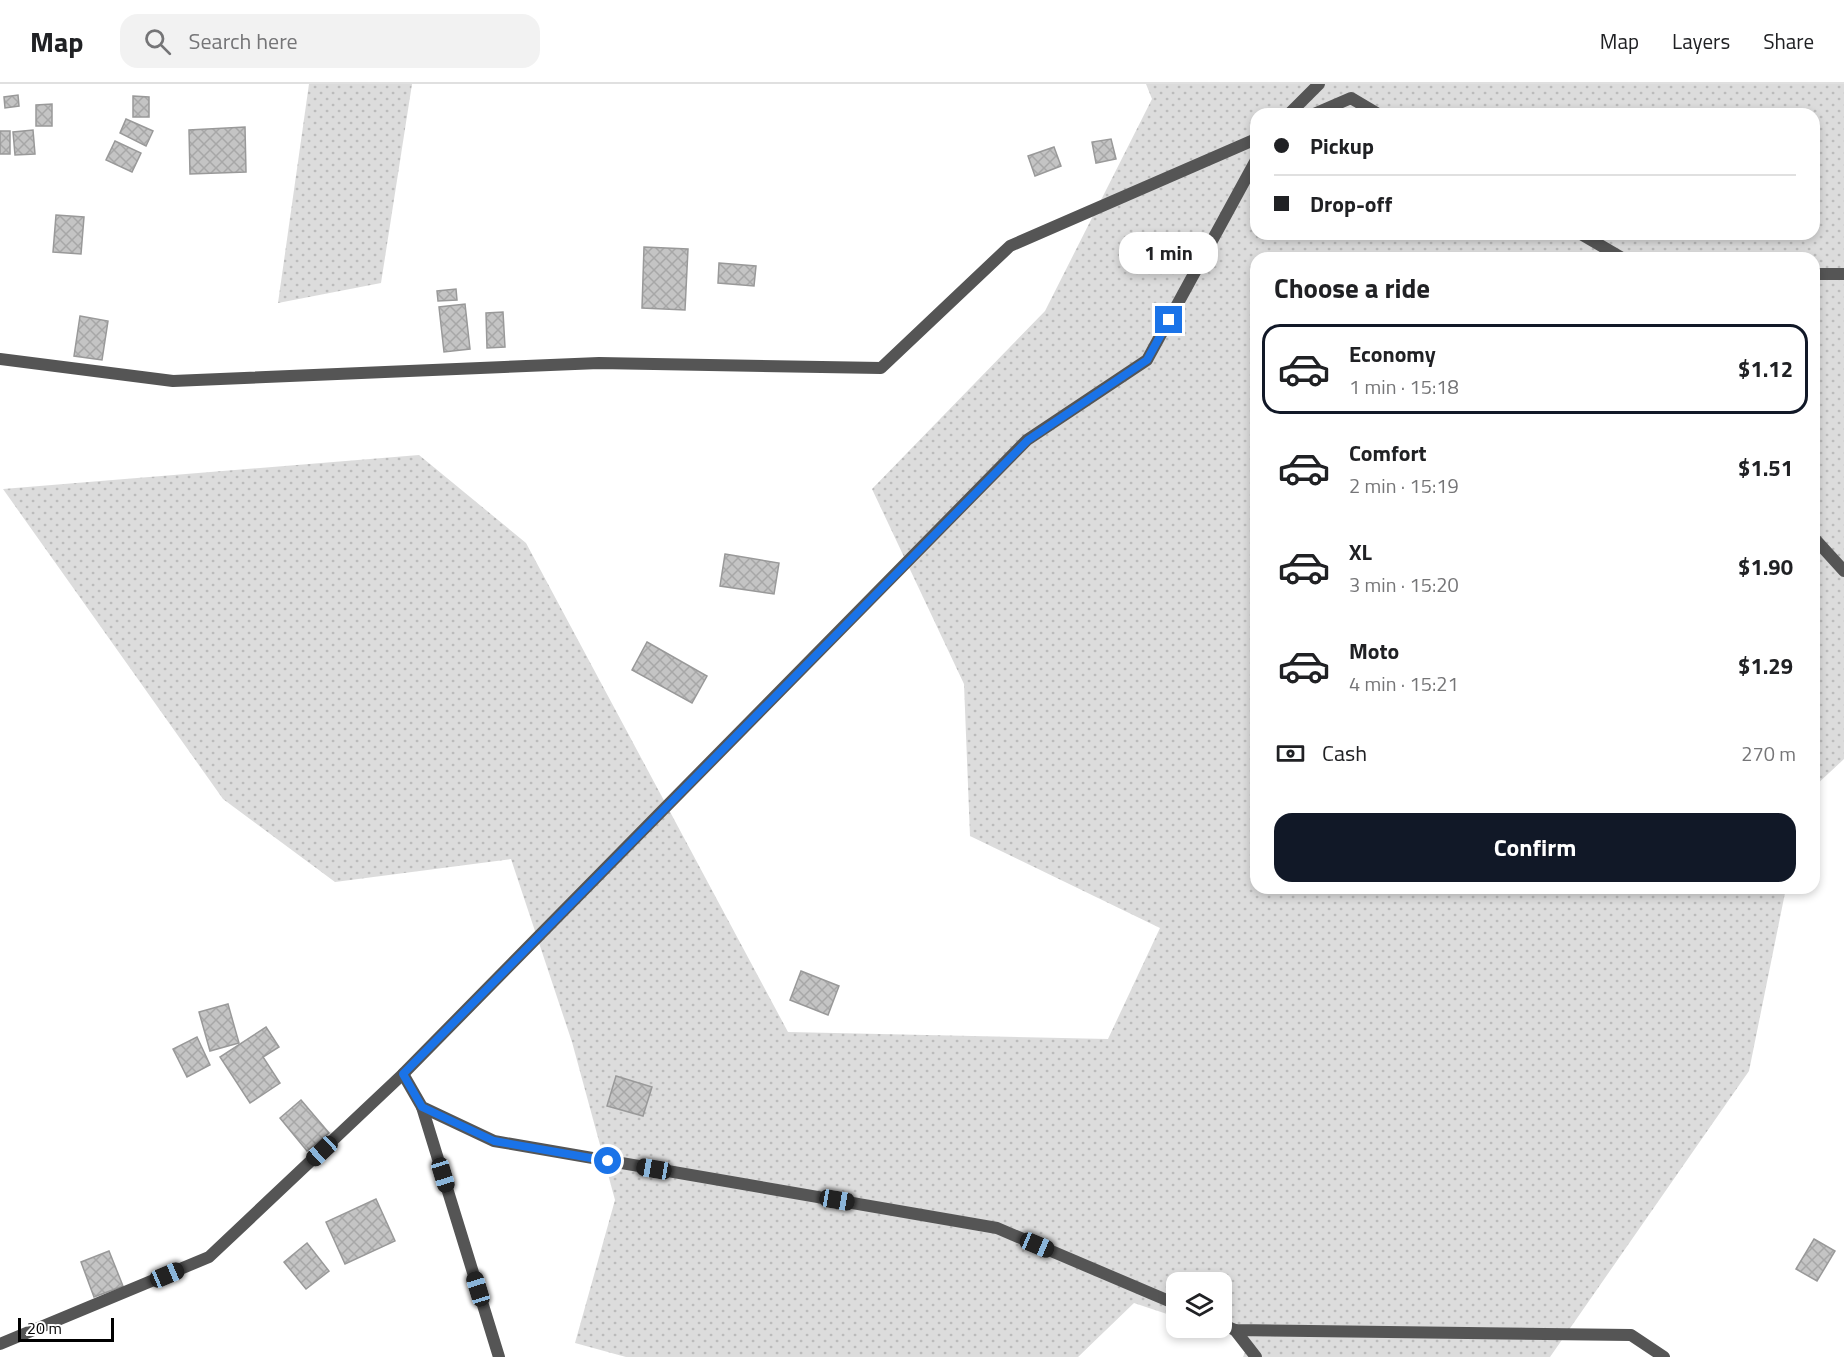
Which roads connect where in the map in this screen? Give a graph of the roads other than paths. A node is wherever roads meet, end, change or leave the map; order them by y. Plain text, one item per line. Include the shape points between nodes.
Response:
1 (1319, 84) edge
2 (1295, 108) edge
3 (1328, 108) edge
4 (1368, 108) edge
5 (1250, 142) edge
6 (1250, 171) edge
7 (1591, 240) edge
8 (1612, 252) edge
9 (1820, 274) edge
10 (1844, 274) edge
11 (0, 359) edge
12 (1820, 545) edge
13 (1844, 571) edge
14 (403, 1074) junction
15 (422, 1107) junction
16 (1166, 1301) edge
17 (1234, 1330) joint
18 (0, 1344) edge
19 (499, 1357) edge
20 (1256, 1357) edge
21 (1664, 1357) edge

1 - 2 street
3 - 4 street via 1351,98
5 - 11 street via 1010,246 881,368 599,363 173,381
6 - 14 street via 1147,360 1028,440
7 - 8 street
9 - 10 street
12 - 13 street
14 - 15 street
14 - 18 street via 209,1257
15 - 16 street via 494,1141 997,1228
15 - 19 street
17 - 20 street
17 - 21 street via 1631,1335

